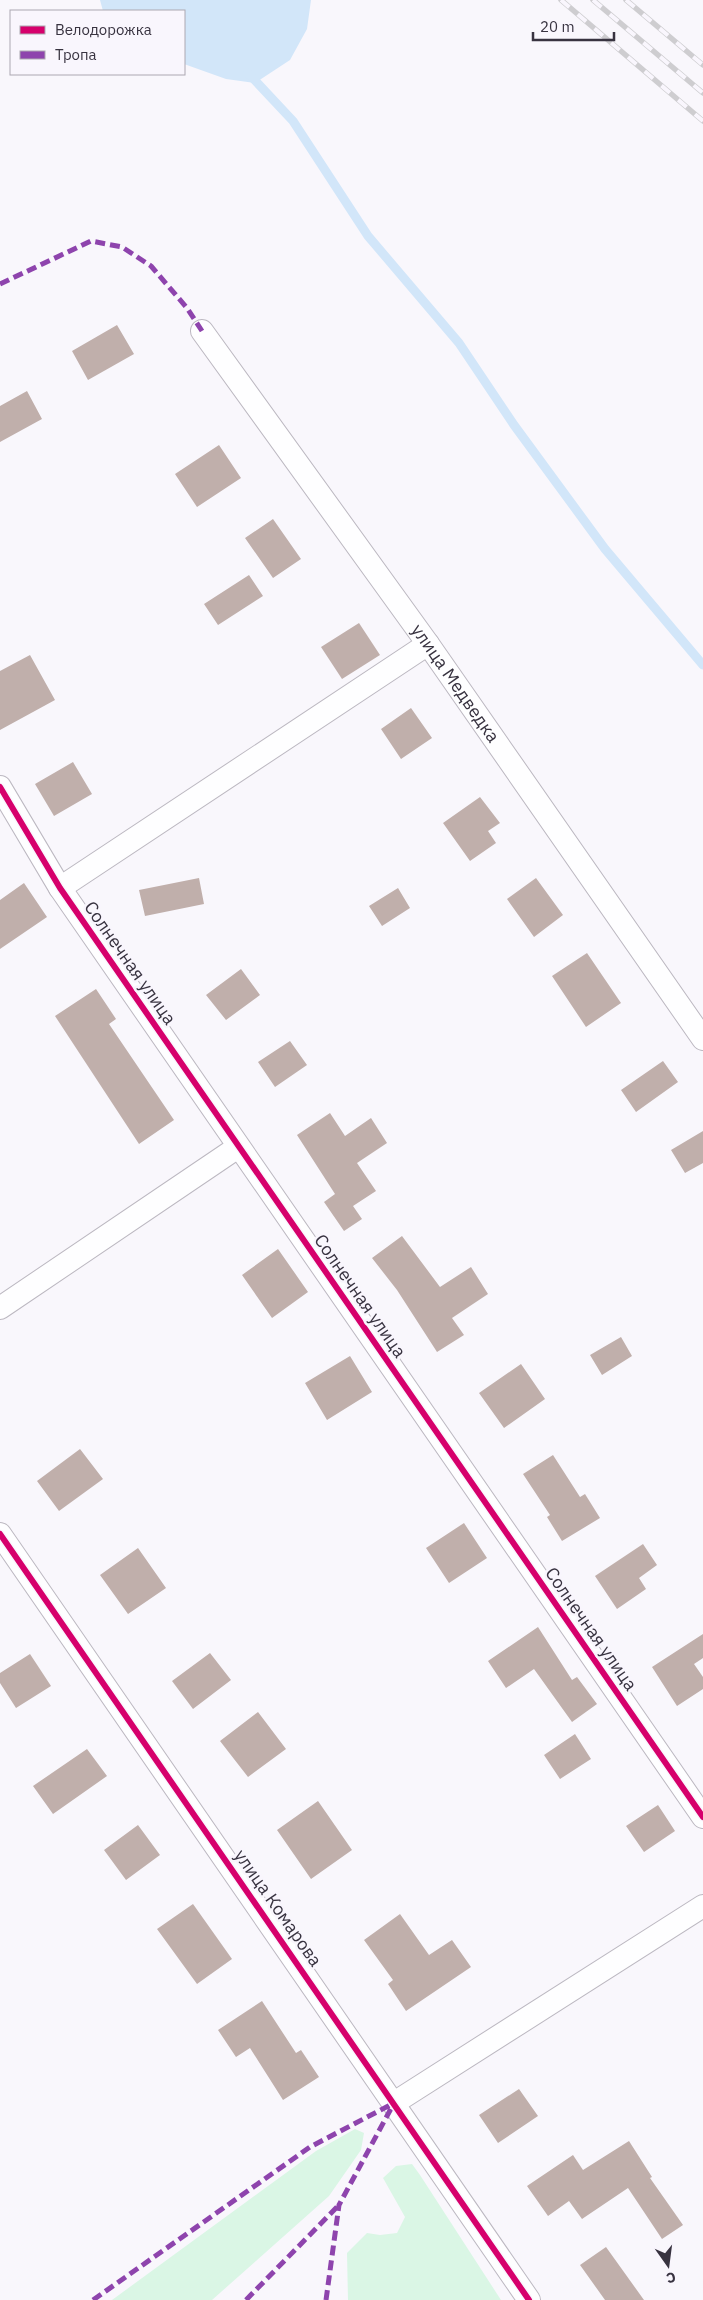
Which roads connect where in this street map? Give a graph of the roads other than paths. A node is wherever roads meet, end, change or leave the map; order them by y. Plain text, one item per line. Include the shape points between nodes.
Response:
1 (202, 331) dead end
2 (428, 644) junction
3 (0, 787) edge
4 (60, 888) junction
5 (703, 1039) edge
6 (238, 1147) junction
7 (0, 1308) edge
8 (0, 1534) edge
9 (703, 1817) edge
10 (703, 1906) edge
11 (394, 2103) junction
12 (529, 2300) edge

1 - 2 street, улица Медведка
2 - 4 street
2 - 5 street, улица Медведка
3 - 4 street, Солнечная улица
4 - 6 street, Солнечная улица
6 - 7 street
6 - 9 street, Солнечная улица
8 - 11 street, улица Комарова
10 - 11 street
11 - 12 street, улица Комарова

